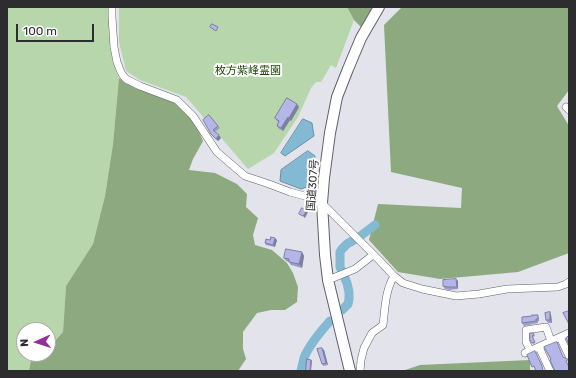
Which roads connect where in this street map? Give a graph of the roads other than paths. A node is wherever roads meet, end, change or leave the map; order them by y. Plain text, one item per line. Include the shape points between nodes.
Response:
1 (112, 7) edge
2 (379, 7) edge
3 (322, 203) junction
4 (373, 255) junction
5 (394, 276) junction
6 (328, 280) junction
7 (569, 282) edge
8 (569, 333) edge
9 (560, 337) junction
10 (551, 341) junction
11 (539, 346) junction
12 (569, 356) edge
13 (350, 371) edge
14 (360, 371) edge
15 (550, 371) edge

1 - 3 street via 114,47 117,62 126,79 177,100 193,116 217,152 245,176
2 - 3 highway, 国道307号 via 361,38 337,97
3 - 4 street
3 - 6 highway, 国道307号
4 - 5 street
4 - 6 street via 355,270
5 - 7 street via 403,283 456,296 507,289 558,287
5 - 14 street via 387,294 383,326 372,333 364,348
6 - 13 highway, 国道307号
8 - 9 street
9 - 10 street
9 - 12 street
10 - 11 street
10 - 11 street via 546,327 526,330 527,352
11 - 15 street

